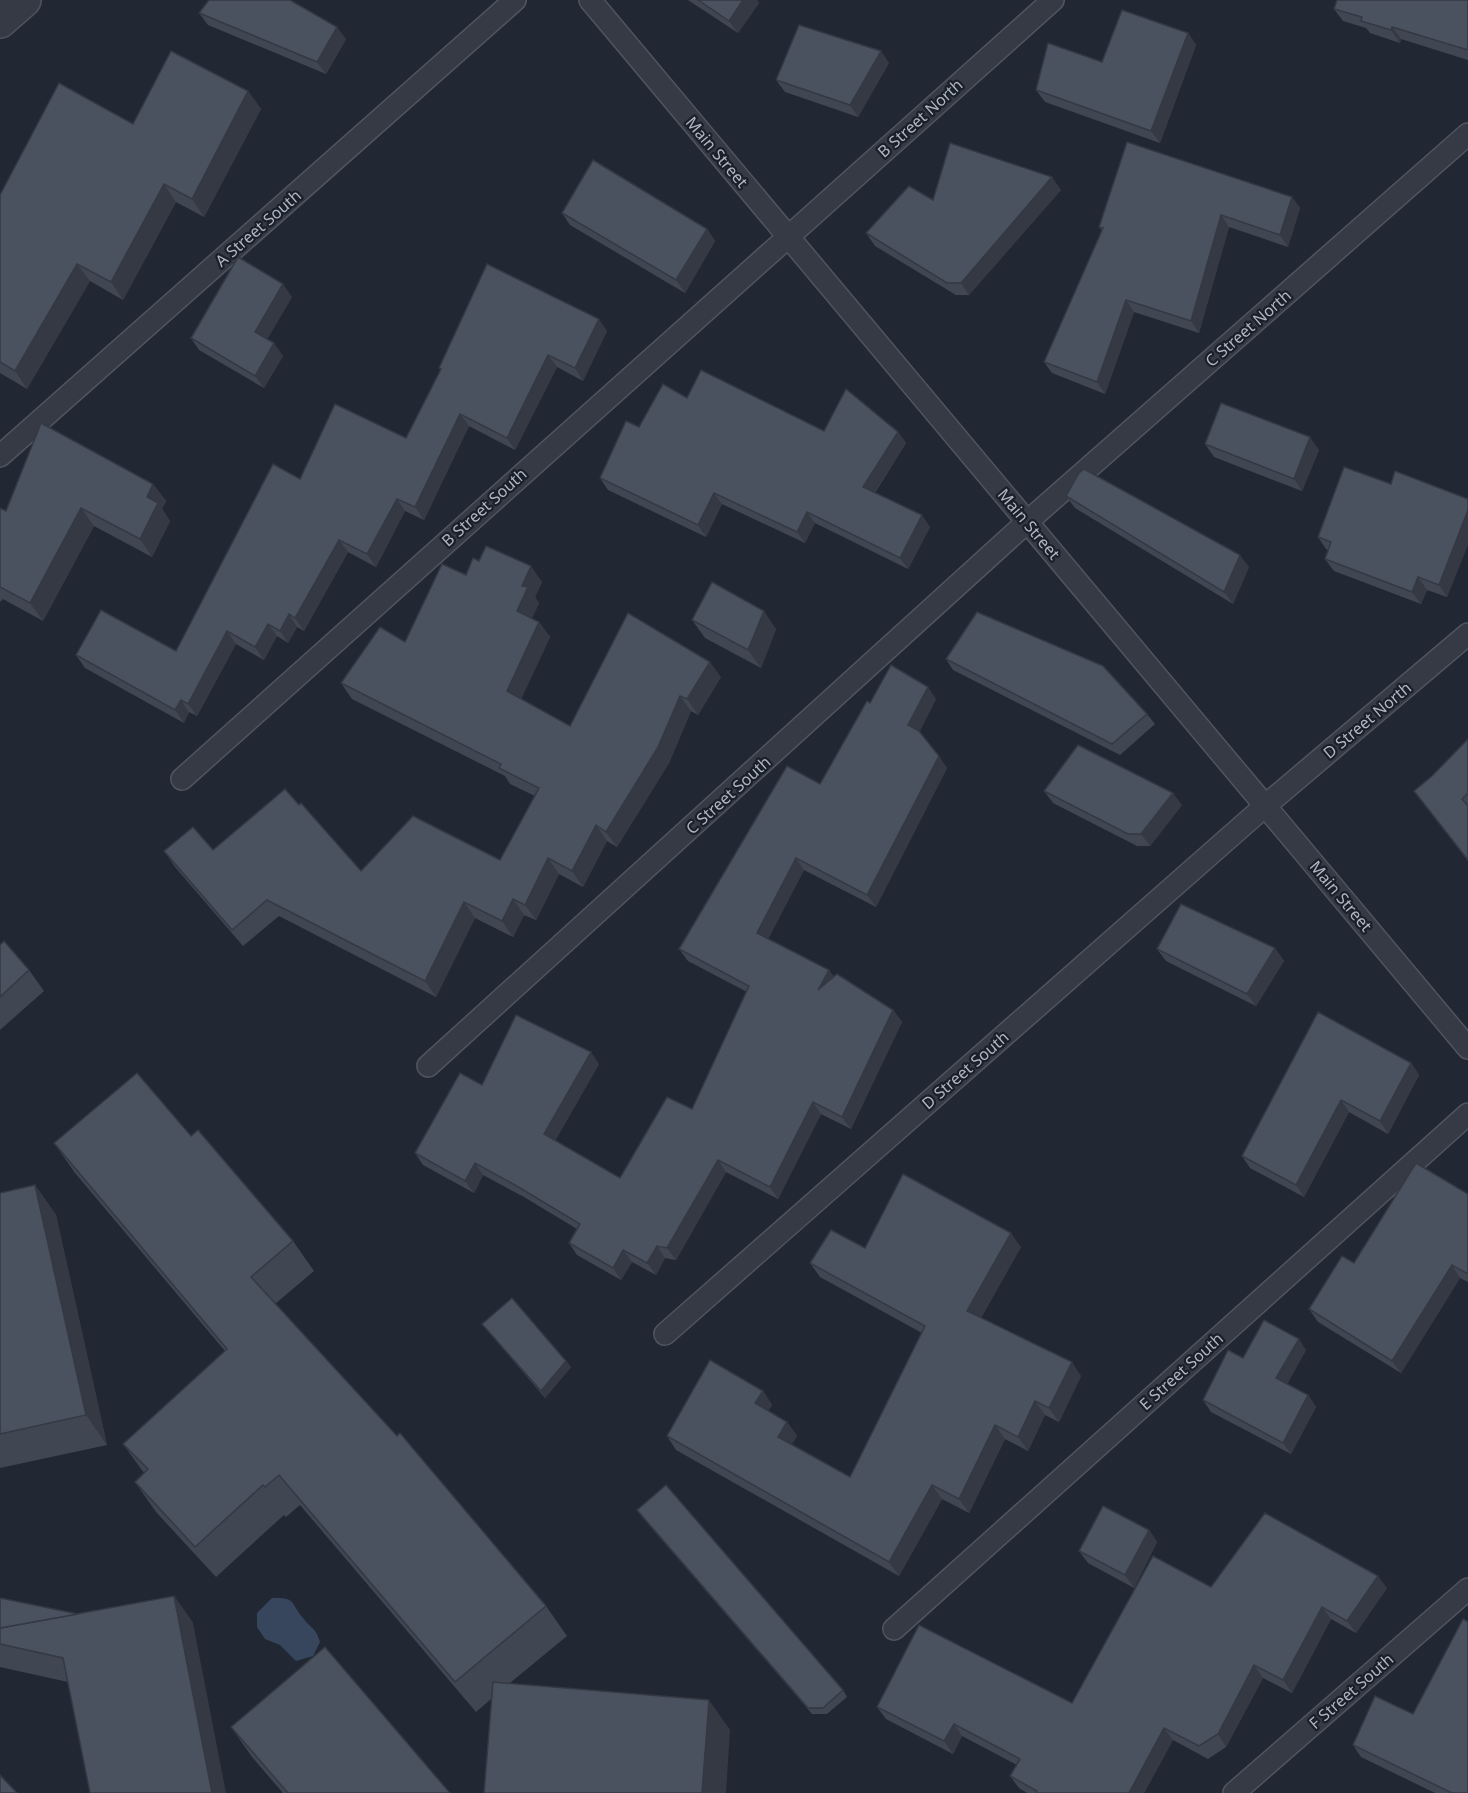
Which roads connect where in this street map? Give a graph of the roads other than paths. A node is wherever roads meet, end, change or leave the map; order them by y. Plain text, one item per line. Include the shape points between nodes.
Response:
1 (24, 0) edge
2 (515, 0) edge
3 (590, 0) edge
4 (1053, 0) edge
5 (0, 21) edge
6 (1468, 134) edge
7 (787, 236) junction
8 (0, 456) edge
9 (1027, 522) junction
10 (1468, 634) edge
11 (182, 779) dead end
12 (1265, 806) junction
13 (1468, 1048) edge
14 (428, 1066) dead end
15 (1468, 1114) edge
16 (665, 1334) dead end
17 (1468, 1589) edge
18 (894, 1629) dead end
19 (1234, 1793) edge

1 - 5 street
2 - 8 lane, A Street South
3 - 7 lane, Main Street
4 - 7 lane, B Street North
6 - 9 lane, C Street North
7 - 9 lane, Main Street
7 - 11 lane, B Street South
9 - 12 lane, Main Street
9 - 14 lane, C Street South
10 - 12 lane, D Street North
12 - 13 lane, Main Street
12 - 16 lane, D Street South
15 - 18 lane, E Street South
17 - 19 lane, F Street South

